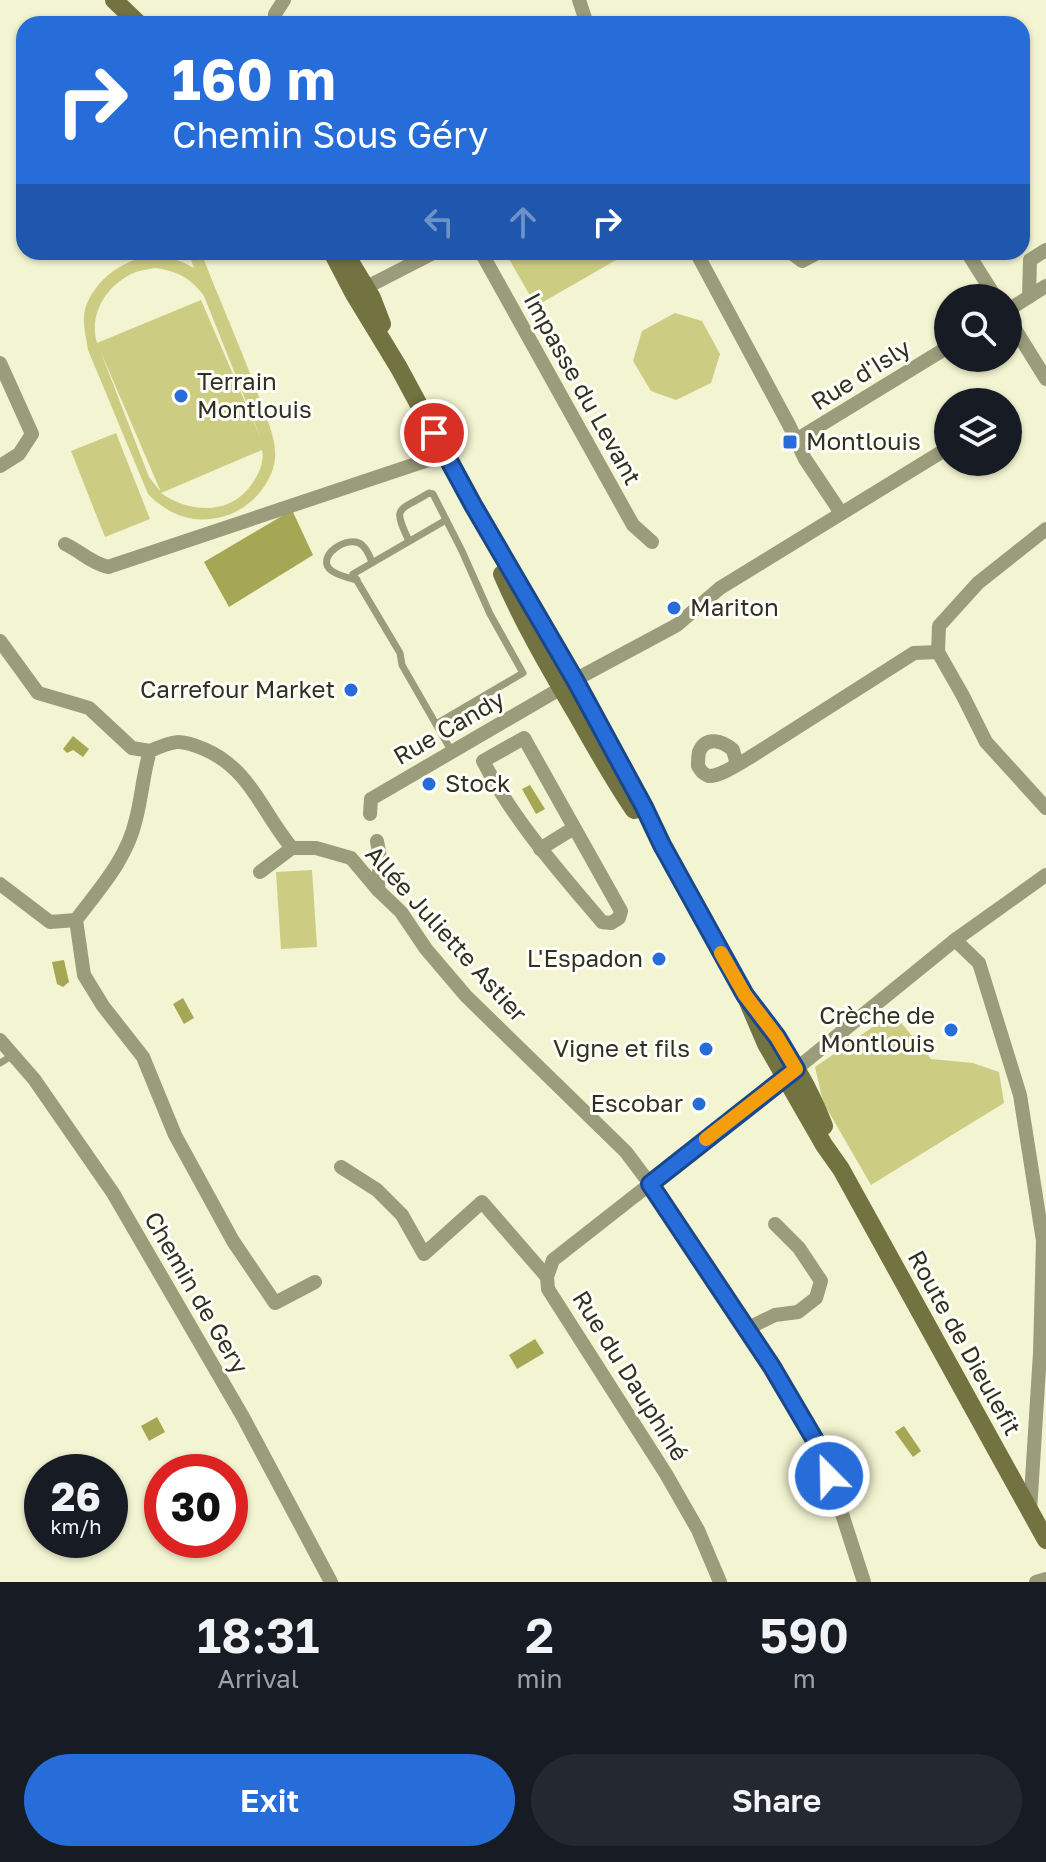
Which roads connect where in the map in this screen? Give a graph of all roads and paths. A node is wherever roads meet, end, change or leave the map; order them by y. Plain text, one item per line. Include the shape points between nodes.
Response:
1 (114, 0) edge
2 (128, 0) edge
3 (131, 16) edge
4 (144, 16) edge
5 (1046, 250) edge
6 (338, 260) edge
7 (347, 260) edge
8 (420, 260) edge
9 (485, 260) edge
10 (700, 260) edge
11 (972, 260) edge
12 (987, 284) edge
13 (1046, 286) edge
14 (360, 291) junction
15 (1029, 297) junction
16 (1022, 301) edge
17 (1022, 340) edge
18 (934, 356) edge
19 (0, 363) edge
20 (1046, 379) edge
21 (796, 440) junction
22 (446, 454) junction
23 (934, 457) edge
24 (0, 466) edge
25 (473, 505) junction
26 (841, 513) junction
27 (446, 520) junction
28 (1046, 529) edge
29 (409, 541) junction
30 (652, 542) dead end
31 (65, 544) dead end
32 (372, 562) junction
33 (357, 580) junction
34 (0, 641) edge
35 (938, 652) junction
36 (568, 684) junction
37 (436, 724) junction
38 (491, 729) junction
39 (150, 751) junction
40 (501, 751) junction
41 (452, 752) junction
42 (737, 765) dead end
43 (1045, 804) edge
44 (370, 814) dead end
45 (574, 828) junction
46 (377, 841) dead end
47 (662, 845) junction
48 (292, 848) junction
49 (540, 849) junction
50 (260, 872) dead end
51 (1046, 875) edge
52 (0, 884) edge
53 (378, 890) junction
54 (76, 920) junction
55 (955, 940) junction
56 (0, 1040) edge
57 (7, 1059) edge
58 (790, 1074) junction
59 (341, 1167) dead end
60 (650, 1184) junction
61 (775, 1224) dead end
62 (547, 1277) junction
63 (315, 1282) dead end
64 (746, 1329) junction
65 (1030, 1511) junction
66 (1046, 1540) edge
67 (1046, 1579) edge
68 (859, 1581) edge
69 (331, 1582) edge
70 (720, 1582) edge
71 (1036, 1582) edge

1 - 3 main road
2 - 4 main road
5 - 15 street via 1030,260
6 - 14 main road, Route de Dieulefit
7 - 14 main road, Route de Dieulefit
8 - 14 street
9 - 30 street, Impasse du Levant via 633,525
10 - 21 street
11 - 12 street
13 - 15 street
14 - 22 main road, Route de Dieulefit
15 - 16 street
17 - 20 street
18 - 21 street, Rue d'Isly
19 - 24 street via 32,434 19,454
21 - 26 street
22 - 25 main road, Route de Dieulefit
22 - 31 street via 108,567
23 - 26 street, Rue Candy
25 - 36 main road, Route de Dieulefit via 513,600
25 - 36 main road, Route de Dieulefit via 561,655
26 - 36 street, Rue Candy via 720,588 677,625
27 - 29 lane
27 - 29 lane via 429,493 399,513
27 - 37 lane via 523,673
28 - 35 street via 978,583 939,626
29 - 32 lane
32 - 33 lane via 353,574
32 - 33 lane via 356,542 345,543 328,556 330,570
33 - 37 lane
34 - 39 street via 38,693 89,708 132,748
35 - 42 street via 914,653
35 - 43 street via 986,742
36 - 38 street, Rue Candy
36 - 47 main road, Route de Dieulefit via 625,771
36 - 47 main road, Route de Dieulefit via 607,770
37 - 41 lane
38 - 40 street
38 - 41 street, Rue Candy
39 - 48 street via 185,742 214,754 242,775
39 - 54 street via 127,847
40 - 45 street via 524,738
40 - 49 street via 483,761
41 - 44 street, Rue Candy via 371,799
45 - 49 street
45 - 49 street via 621,911 611,923 602,922
46 - 53 street
47 - 58 main road, Route de Dieulefit via 745,995 766,1044
48 - 50 street
48 - 53 street, Allée Juliette Astier via 316,848 351,858
51 - 55 street, Rue du Dauphiné
52 - 54 street via 50,922
53 - 60 street, Allée Juliette Astier via 466,996 626,1152
54 - 63 street via 84,975 143,1057 175,1135 233,1241 275,1303
55 - 58 street, Rue du Dauphiné
55 - 65 street via 979,963 1020,1095 1043,1241
56 - 57 street, Chemin de Gery
57 - 69 street, Chemin de Gery via 34,1079 113,1193
58 - 60 street, Rue du Dauphiné
58 - 65 main road, Route de Dieulefit via 824,1145
59 - 62 street via 377,1190 402,1215 424,1254 482,1202
60 - 62 street, Rue du Dauphiné via 553,1260
60 - 64 street, Allée Juliette Astier
61 - 64 street via 821,1281 816,1298 798,1312 775,1315
62 - 70 street, Rue du Dauphiné via 548,1289 698,1530
64 - 68 street, Allée Juliette Astier via 822,1452
65 - 66 main road, Route de Dieulefit
67 - 71 street

